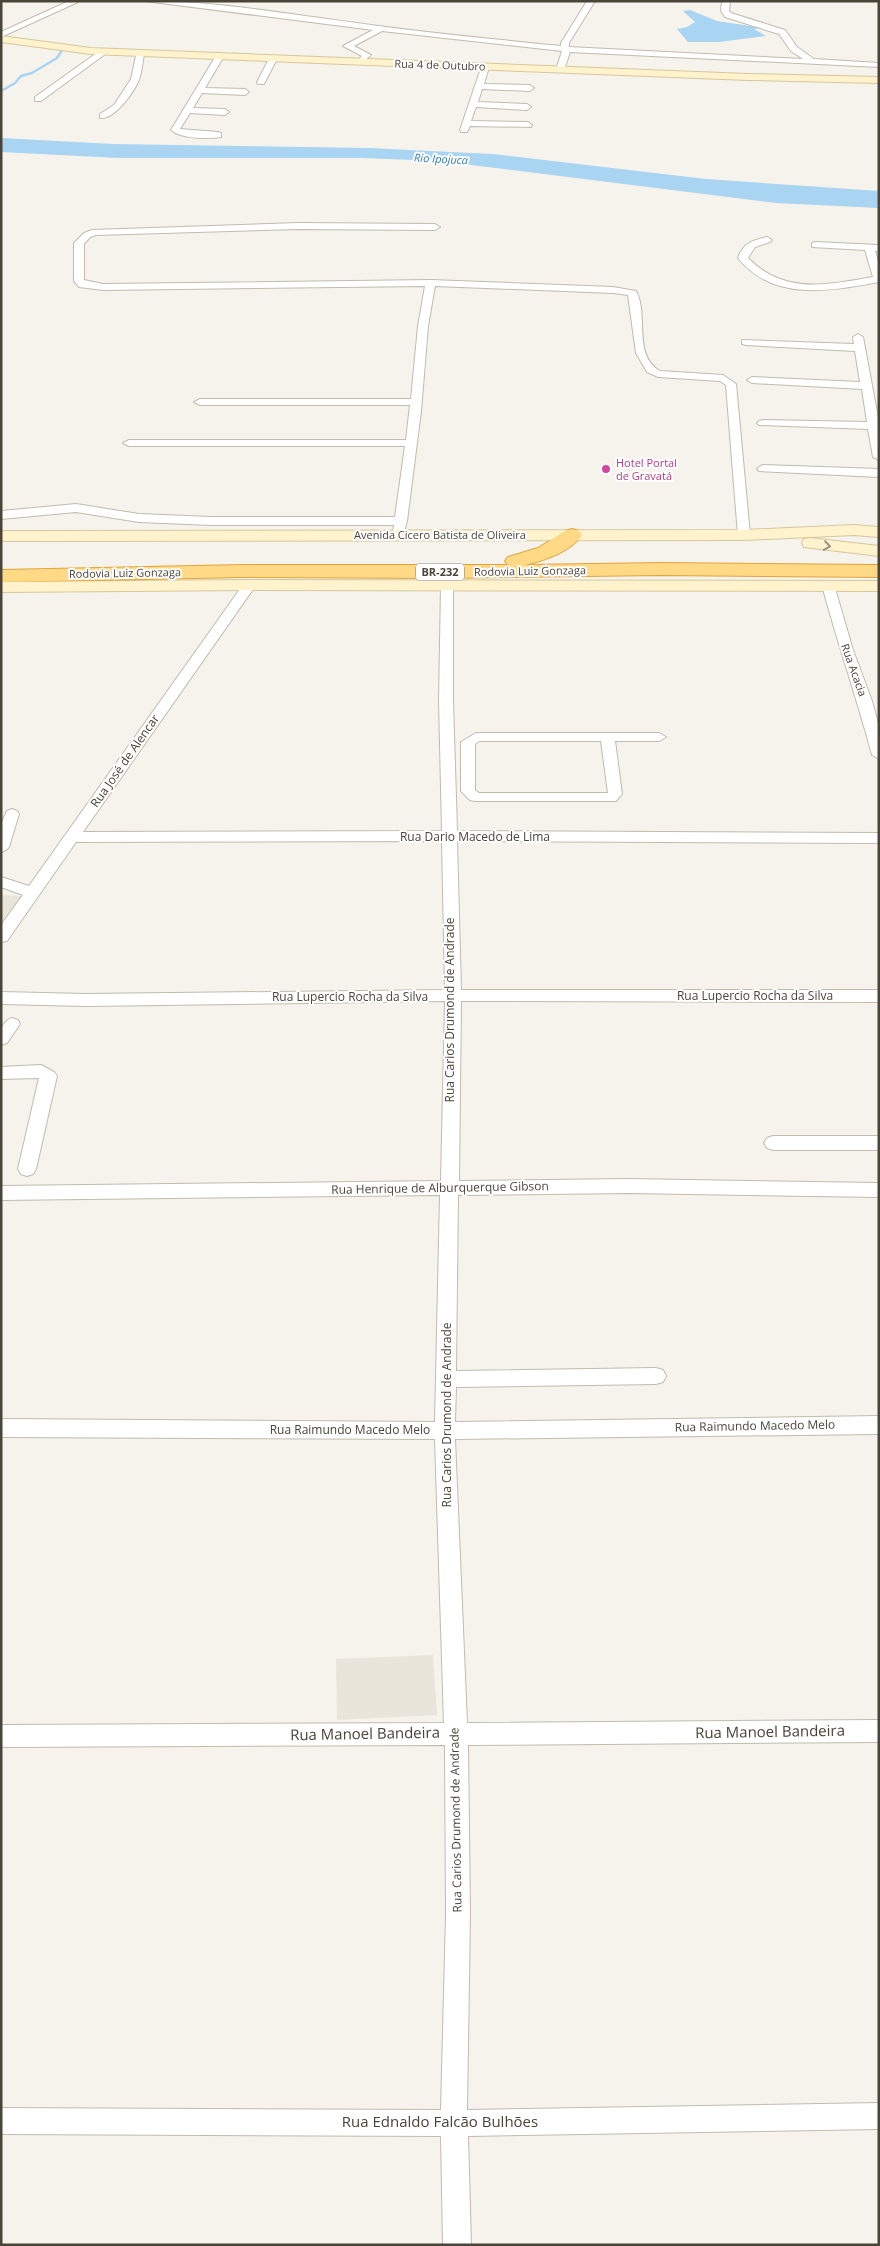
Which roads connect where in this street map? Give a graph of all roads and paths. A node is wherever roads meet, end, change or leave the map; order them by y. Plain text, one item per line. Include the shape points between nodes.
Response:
1 (149, 1) edge
2 (591, 1) edge
3 (726, 1) edge
4 (74, 2) edge
5 (381, 29) junction
6 (1, 37) edge
7 (565, 49) junction
8 (104, 52) junction
9 (140, 53) junction
10 (220, 56) junction
11 (273, 59) junction
12 (360, 62) junction
13 (814, 62) junction
14 (879, 65) edge
15 (485, 67) junction
16 (560, 70) junction
17 (818, 79) junction
18 (879, 80) edge
19 (261, 82) dead end
20 (480, 86) junction
21 (530, 88) dead end
22 (199, 90) junction
23 (244, 92) dead end
24 (38, 99) dead end
25 (473, 104) junction
26 (527, 107) dead end
27 (188, 110) junction
28 (225, 112) dead end
29 (103, 116) dead end
30 (528, 126) dead end
31 (218, 135) dead end
32 (435, 227) dead end
33 (767, 240) dead end
34 (815, 245) dead end
35 (874, 248) edge
36 (431, 283) junction
37 (746, 342) dead end
38 (752, 380) dead end
39 (867, 386) junction
40 (200, 402) dead end
41 (416, 402) junction
42 (763, 423) dead end
43 (873, 426) junction
44 (129, 443) dead end
45 (410, 443) junction
46 (879, 457) edge
47 (763, 468) dead end
48 (879, 473) edge
49 (1, 515) edge
50 (400, 528) junction
51 (879, 532) edge
52 (572, 535) junction
53 (744, 535) junction
54 (1, 536) edge
55 (879, 550) edge
56 (879, 559) edge
57 (512, 562) junction
58 (1, 563) edge
59 (879, 571) edge
60 (1, 576) edge
61 (250, 585) junction
62 (447, 585) junction
63 (828, 586) junction
64 (879, 586) edge
65 (1, 587) edge
66 (608, 737) junction
67 (659, 737) dead end
68 (879, 755) edge
69 (468, 765) junction
70 (448, 766) junction
71 (12, 814) dead end
72 (72, 837) junction
73 (448, 837) junction
74 (879, 838) edge
75 (1, 847) edge
76 (1, 882) edge
77 (33, 893) junction
78 (1, 937) edge
79 (452, 996) junction
80 (879, 996) edge
81 (1, 998) edge
82 (12, 1024) dead end
83 (1, 1040) edge
84 (1, 1073) edge
85 (879, 1142) edge
86 (773, 1143) dead end
87 (27, 1169) dead end
88 (449, 1188) junction
89 (879, 1190) edge
90 (1, 1193) edge
91 (656, 1376) dead end
92 (446, 1379) junction
93 (879, 1425) edge
94 (1, 1428) edge
95 (445, 1431) junction
96 (879, 1731) edge
97 (456, 1733) junction
98 (1, 1736) edge
99 (879, 2116) edge
100 (1, 2121) edge
101 (454, 2123) junction
102 (457, 2245) edge

1 - 5 street
2 - 7 street via 565,43
3 - 13 street via 728,15 782,32 794,49
4 - 6 street
5 - 7 street
5 - 12 street via 347,46 367,55
6 - 8 main road, Rua 4 de Outubro via 72,50
7 - 13 street
7 - 16 street
8 - 9 main road, Rua 4 de Outubro
8 - 24 street
9 - 10 main road, Rua 4 de Outubro
9 - 29 street via 135,80 116,106
10 - 11 main road, Rua 4 de Outubro
10 - 22 street
11 - 12 main road, Rua 4 de Outubro
11 - 19 street
12 - 15 main road, Rua 4 de Outubro
13 - 14 street
13 - 17 street via 820,69
15 - 16 main road, Rua 4 de Outubro
15 - 20 street
16 - 17 main road, Rua 4 de Outubro
17 - 18 main road, Rua 4 de Outubro
20 - 21 street
20 - 25 street
22 - 23 street
22 - 27 street
25 - 26 street
25 - 30 street via 466,126
27 - 28 street
27 - 31 street via 175,130
32 - 36 street via 298,226 106,231 87,235 79,243 79,281 92,287
33 - 35 street via 751,244 745,249 743,258 752,269 773,281 805,288 879,279
34 - 35 street
36 - 41 street via 423,326
36 - 53 street via 632,293 639,348 648,369 658,374 723,378 731,384
37 - 39 street via 859,342
38 - 39 street
39 - 43 street
40 - 41 street
41 - 45 street
42 - 43 street
43 - 46 street
44 - 45 street
45 - 50 street
47 - 48 street
49 - 50 street via 76,508 139,518
50 - 52 main road, Avenida Cicero Batista de Oliveira
50 - 54 main road, Avenida Cicero Batista de Oliveira
51 - 53 main road, Avenida Cicero Batista de Oliveira via 854,530
52 - 53 main road, Avenida Cicero Batista de Oliveira
52 - 57 highway via 551,551
53 -> 55 main road
56 - 57 highway, Rodovia Luiz Gonzaga / BR-232
57 - 58 highway, Rodovia Luiz Gonzaga / BR-232
59 - 60 highway, Rodovia Luiz Gonzaga / BR-232 via 243,571
61 - 62 main road
61 - 65 main road
61 - 72 street, Rua José de Alencar
62 - 63 main road
62 - 70 street, Rua Carios Drumond de Andrade
63 - 64 main road
63 - 68 street, Rua Acacia
66 - 67 street
66 - 69 street via 472,738 468,742
66 - 69 street via 615,794 608,798 476,797 468,791
69 - 70 street
70 - 73 street, Rua Carios Drumond de Andrade
71 - 75 street
72 - 73 street, Rua Dario Macedo de Lima
72 - 77 street, Rua José de Alencar
73 - 74 street, Rua Dario Macedo de Lima
73 - 79 street, Rua Carios Drumond de Andrade
76 - 77 street
77 - 78 street, Rua José de Alencar
79 - 80 street, Rua Lupercio Rocha da Silva
79 - 81 street, Rua Lupercio Rocha da Silva
79 - 88 street, Rua Carios Drumond de Andrade
82 - 83 street
84 - 87 street via 41,1071 48,1076
85 - 86 street
88 - 89 street, Rua Henrique de Alburquerque Gibson via 629,1186
88 - 90 street, Rua Henrique de Alburquerque Gibson
88 - 92 street, Rua Carios Drumond de Andrade
91 - 92 street
92 - 95 street, Rua Carios Drumond de Andrade
93 - 95 street, Rua Raimundo Macedo Melo
94 - 95 street, Rua Raimundo Macedo Melo
95 - 97 street, Rua Carios Drumond de Andrade
96 - 97 street, Rua Manoel Bandeira
97 - 98 street, Rua Manoel Bandeira
97 - 101 street, Rua Carios Drumond de Andrade via 458,1914
99 - 101 street, Rua Ednaldo Falcão Bulhões
100 - 101 street, Rua Ednaldo Falcão Bulhões
101 - 102 street, Rua Carios Drumond de Andrade

